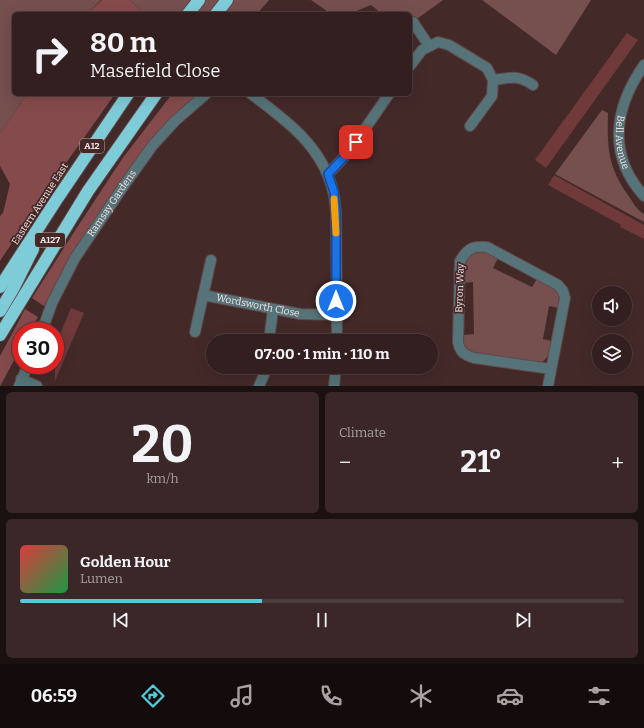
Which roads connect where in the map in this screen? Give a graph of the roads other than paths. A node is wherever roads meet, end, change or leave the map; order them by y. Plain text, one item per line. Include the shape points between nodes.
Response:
1 (199, 0) edge
2 (227, 0) edge
3 (190, 12) edge
4 (218, 12) edge
5 (413, 22) dead end
6 (429, 46) junction
7 (412, 63) edge
8 (644, 65) edge
9 (494, 80) junction
10 (533, 85) dead end
11 (127, 96) edge
12 (155, 96) edge
13 (204, 96) edge
14 (254, 96) edge
15 (388, 96) edge
16 (470, 126) dead end
17 (328, 174) junction
18 (88, 191) junction
19 (644, 196) edge
20 (57, 199) junction
21 (211, 260) dead end
22 (0, 287) edge
23 (13, 289) junction
24 (203, 295) junction
25 (273, 309) junction
26 (0, 311) edge
27 (336, 315) junction
28 (45, 322) edge
29 (195, 332) dead end
30 (269, 334) edge
31 (337, 334) edge
32 (0, 335) edge
33 (551, 369) junction
34 (264, 374) edge
35 (335, 374) edge
36 (20, 383) edge
37 (37, 386) edge
38 (259, 386) edge
39 (334, 386) edge
40 (548, 386) edge

1 - 3 highway
2 - 4 highway
5 - 6 street
6 - 7 street via 422,50
6 - 9 street via 438,42 449,45 487,68
8 - 19 street, Bell Avenue via 626,95 618,131 627,171
9 - 10 street via 516,77
9 - 16 street via 492,96
11 - 20 highway, Eastern Avenue East / A12
12 - 18 highway, A12
13 - 28 street, Ramsay Gardens via 153,145 121,190 75,258
14 - 17 street via 300,133 316,152
15 - 17 street via 349,152
17 - 27 street via 334,192 336,212
18 - 23 highway, A127
18 - 32 highway, A12
20 - 22 highway, Eastern Avenue East / A12
20 - 23 highway, A127
21 - 24 street, Wordsworth Close
23 - 26 highway, A127
24 - 25 street, Wordsworth Close
24 - 29 street, Wordsworth Close
25 - 27 street, Wordsworth Close via 300,314
25 - 30 street
27 - 31 street
33 - 33 street, Byron Way via 565,298 563,291 558,285 487,247 477,246 466,251 460,260 460,350 466,356 474,358
33 - 40 street, Byron Way
34 - 38 street
35 - 39 street
36 - 37 street

